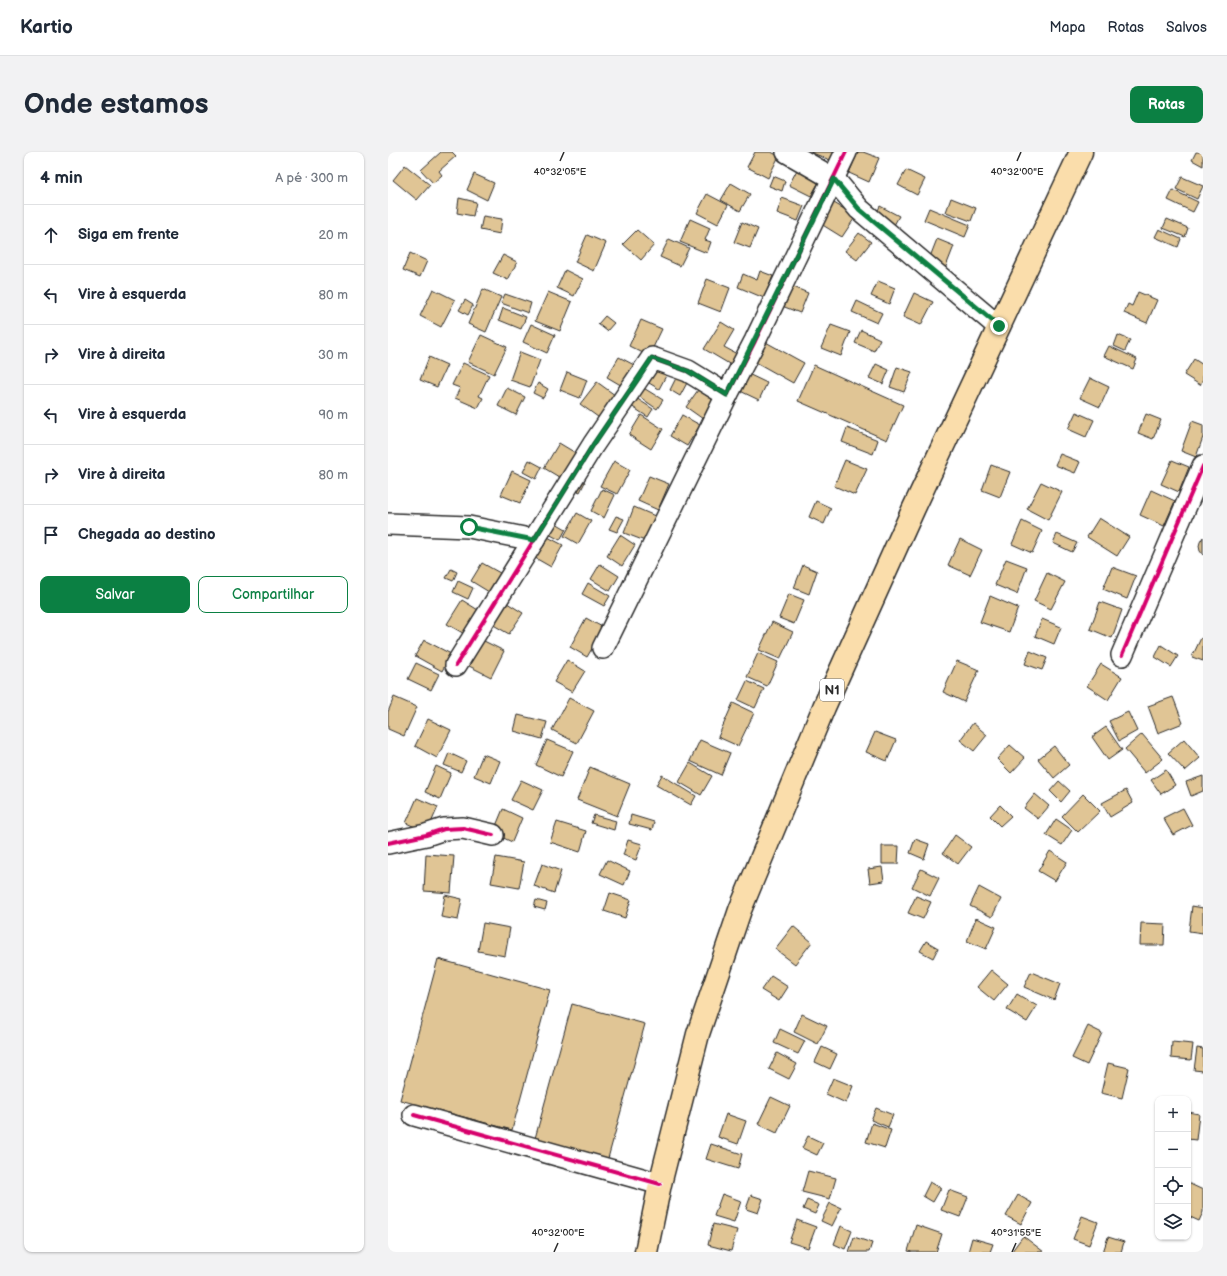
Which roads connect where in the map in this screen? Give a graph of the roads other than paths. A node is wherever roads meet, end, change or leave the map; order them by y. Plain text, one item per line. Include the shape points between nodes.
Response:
1 (787, 152) edge
2 (846, 152) edge
3 (1081, 152) edge
4 (834, 179) junction
5 (999, 326) junction
6 (727, 395) junction
7 (1203, 466) edge
8 (388, 524) edge
9 (534, 540) junction
10 (603, 648) dead end
11 (1122, 655) dead end
12 (456, 665) dead end
13 (493, 835) dead end
14 (388, 843) edge
15 (414, 1115) dead end
16 (660, 1184) junction
17 (646, 1252) edge

1 - 4 street
2 - 4 street
3 - 5 highway, N1
4 - 5 street via 859,209
4 - 6 street
5 - 16 highway, N1 via 824,707 740,910 698,1034
6 - 9 street via 688,371 652,358 593,445
6 - 10 street
7 - 11 street
8 - 9 street via 469,527
9 - 12 street
13 - 14 street via 463,828 444,829
15 - 16 street
16 - 17 highway, N1

